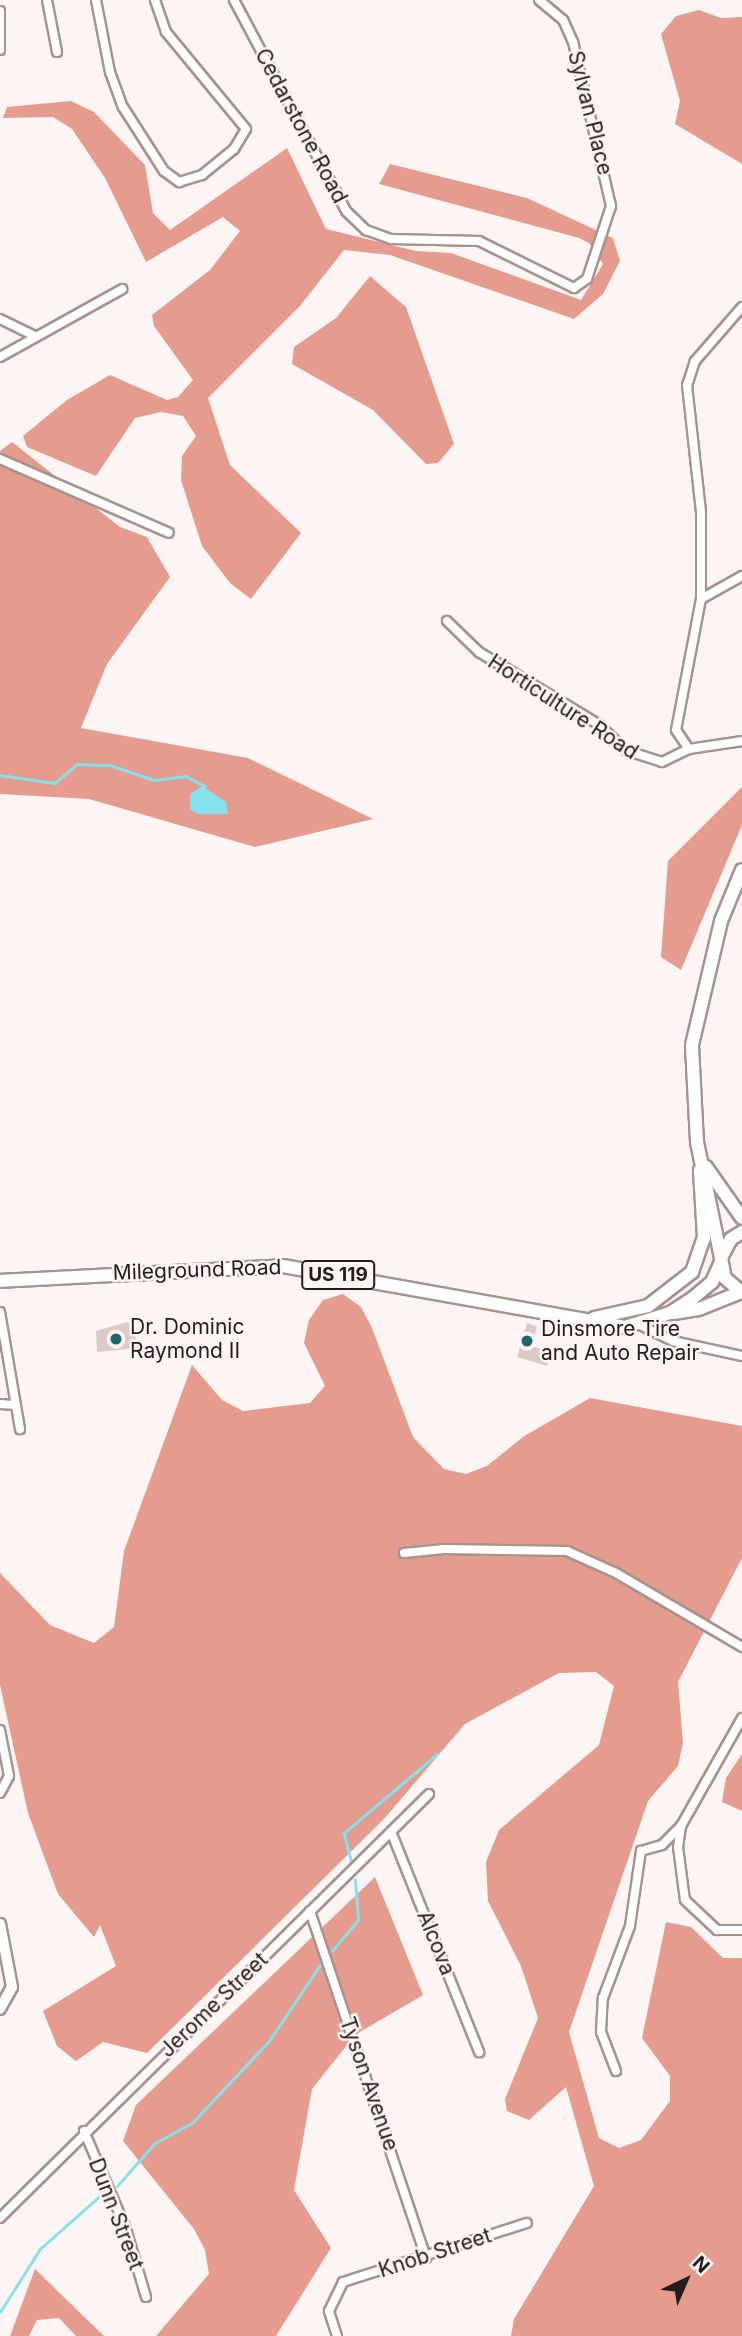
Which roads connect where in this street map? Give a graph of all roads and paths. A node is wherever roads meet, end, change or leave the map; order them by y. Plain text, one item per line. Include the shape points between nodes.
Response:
1 (47, 0) edge
2 (96, 0) edge
3 (155, 0) edge
4 (234, 0) edge
5 (539, 0) edge
6 (0, 10) edge
7 (0, 50) edge
8 (57, 52) dead end
9 (611, 206) joint
10 (122, 289) dead end
11 (742, 307) edge
12 (0, 319) edge
13 (35, 336) junction
14 (0, 357) edge
15 (0, 459) edge
16 (169, 533) dead end
17 (742, 576) edge
18 (701, 600) junction
19 (447, 621) dead end
20 (742, 741) edge
21 (689, 749) junction
22 (742, 870) edge
23 (700, 1159) junction
24 (742, 1218) edge
25 (742, 1232) edge
26 (721, 1260) junction
27 (0, 1281) edge
28 (741, 1293) edge
29 (0, 1312) edge
30 (670, 1313) junction
31 (567, 1319) junction
32 (640, 1325) junction
33 (1, 1326) edge
34 (742, 1356) edge
35 (0, 1404) edge
36 (16, 1405) junction
37 (20, 1429) dead end
38 (404, 1553) dead end
39 (742, 1647) edge
40 (742, 1718) edge
41 (0, 1730) edge
42 (0, 1793) edge
43 (429, 1794) dead end
44 (681, 1826) junction
45 (392, 1834) junction
46 (310, 1911) junction
47 (0, 1924) edge
48 (742, 1930) edge
49 (0, 2009) edge
50 (479, 2052) dead end
51 (616, 2071) dead end
52 (84, 2131) junction
53 (0, 2218) edge
54 (527, 2223) dead end
55 (426, 2258) junction
56 (146, 2297) dead end
57 (337, 2336) edge

1 - 8 street
2 - 3 street via 123,107 164,171 179,182 202,175 234,149 246,129 166,33
4 - 9 street, Cedarstone Road via 346,211 366,230 391,239 479,241 574,288 587,279
5 - 9 street, Sylvan Place via 563,20 595,127
6 - 7 street
10 - 13 street
11 - 18 street via 695,361 687,386 701,512
12 - 13 street
13 - 14 street
15 - 16 street
17 - 18 street
18 - 21 street via 676,730
19 - 21 street, Horticulture Road via 479,653 598,724 625,750 662,762
20 - 21 street, Horticulture Road
22 - 23 main road via 721,921 692,1045 690,1082
23 - 24 main road
23 - 26 main road
23 - 31 main road via 704,1238 692,1272 648,1306
25 - 26 main road, Mileground Road via 730,1239
26 - 28 main road via 725,1278
26 - 30 main road, Mileground Road / US 119 via 712,1282
27 - 31 main road, Mileground Road / US 119 via 283,1266
28 - 30 main road, Mileground Road / US 119 via 699,1309
29 - 33 street
30 - 32 main road, Mileground Road / US 119
31 - 32 main road, Mileground Road / US 119
32 - 34 street, Mileground Road via 666,1339
33 - 36 street
35 - 36 street
36 - 37 street
38 - 39 street via 444,1549 567,1551 616,1573
40 - 44 street
41 - 42 street via 9,1776
43 - 45 street, Jerome Street
44 - 48 street via 678,1846 685,1900 717,1930
44 - 51 street via 662,1845 640,1851 630,1926 603,1998 601,2032
45 - 46 street, Jerome Street
45 - 50 street, Alcova
46 - 52 street, Jerome Street
46 - 55 street, Tyson Avenue
47 - 49 street via 12,1987
52 - 53 street, Jerome Street
52 - 56 street, Dunn Street via 125,2226
54 - 55 street, Knob Street
55 - 57 street, Knob Street via 343,2282 330,2311

